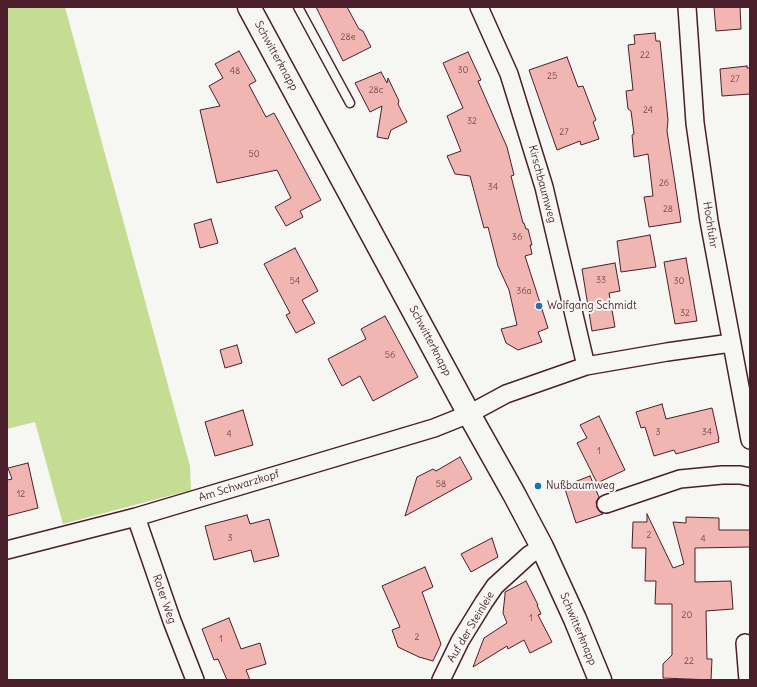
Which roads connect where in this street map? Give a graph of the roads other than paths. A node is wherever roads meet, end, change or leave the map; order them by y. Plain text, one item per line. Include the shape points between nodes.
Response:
1 (249, 7) edge
2 (298, 7) edge
3 (479, 7) edge
4 (686, 7) edge
5 (350, 103) dead end
6 (731, 343) junction
7 (586, 366) junction
8 (469, 414) junction
9 (750, 440) edge
10 (750, 478) edge
11 (606, 504) dead end
12 (136, 517) junction
13 (542, 547) junction
14 (7, 550) edge
15 (745, 643) dead end
16 (195, 680) edge
17 (441, 680) edge
18 (600, 680) edge
19 (748, 680) edge

1 - 8 main road, Schwitterknapp
2 - 5 lane
3 - 7 street, Kirschbaumweg via 509,74 542,180
4 - 6 street, Hochfuhr via 695,123 709,221
6 - 7 street
6 - 9 street, Hochfuhr
7 - 8 street via 506,394
8 - 12 street, Am Schwarzkopf via 434,428
8 - 13 main road, Schwitterknapp
10 - 11 street via 722,475 680,479
12 - 14 street, Am Schwarzkopf
12 - 16 street, Roter Weg
13 - 17 street, Auf der Steinleie via 523,559 496,586 460,642
13 - 18 main road, Schwitterknapp
15 - 19 street

